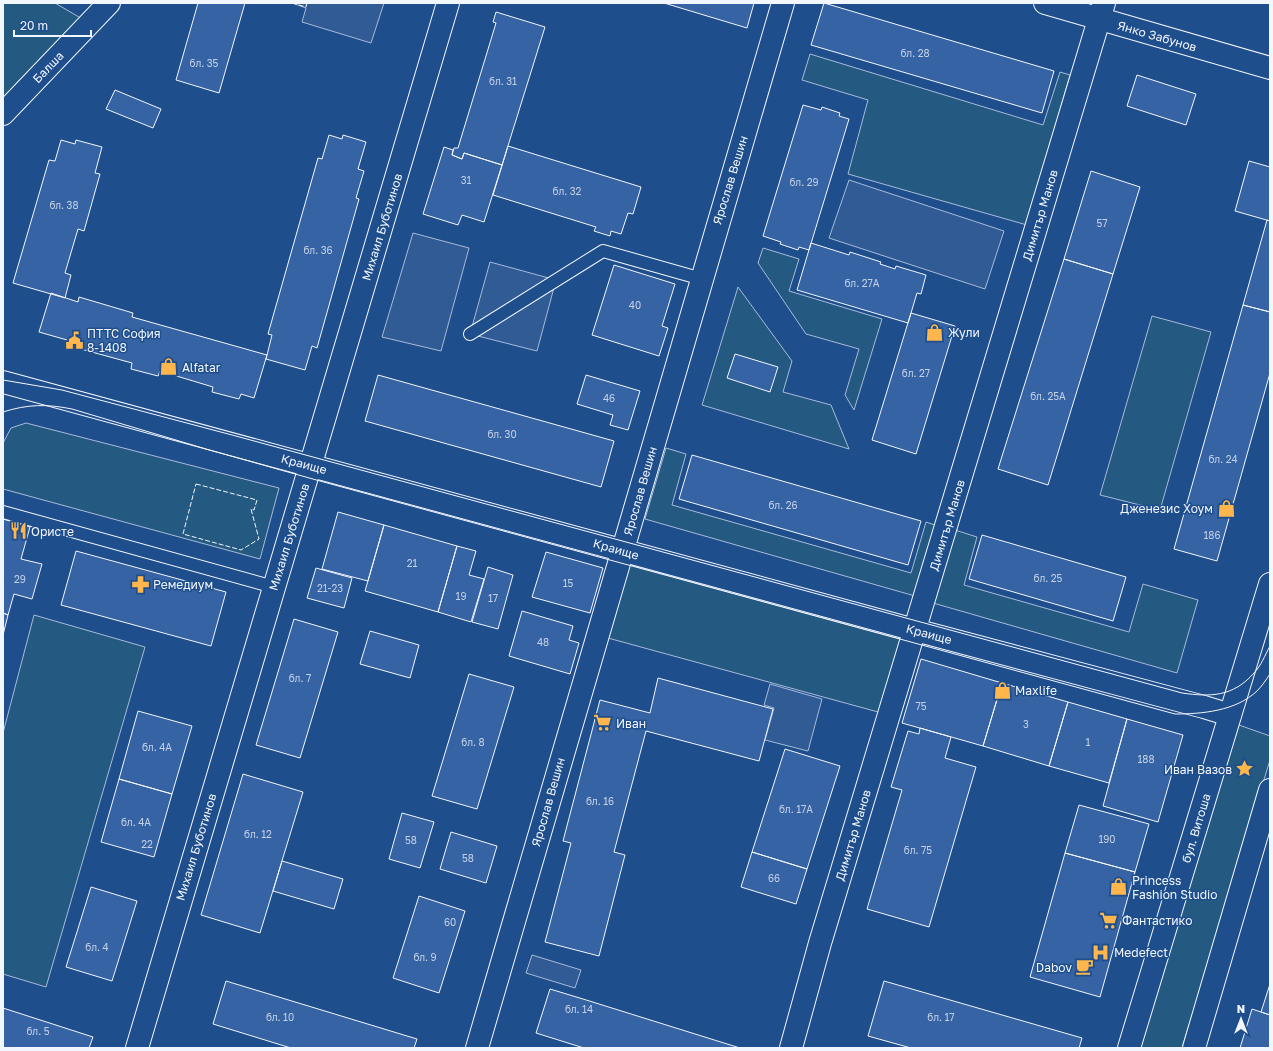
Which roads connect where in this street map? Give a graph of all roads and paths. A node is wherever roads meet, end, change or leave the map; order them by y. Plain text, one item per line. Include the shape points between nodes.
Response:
1 (109, 3) edge
2 (448, 3) edge
3 (782, 3) edge
4 (1045, 3) edge
5 (1102, 11) edge
6 (1270, 68) edge
7 (3, 114) edge
8 (702, 279) junction
9 (470, 334) dead end
10 (4, 387) edge
11 (311, 466) junction
12 (3, 512) edge
13 (622, 551) junction
14 (1270, 584) edge
15 (274, 587) junction
16 (915, 630) junction
17 (1230, 715) junction
18 (1270, 790) edge
19 (1266, 822) edge
20 (136, 1048) edge
21 (476, 1048) edge
22 (791, 1048) edge
23 (1129, 1048) edge
24 (1194, 1048) edge

1 - 7 street, Балша
2 - 11 street, Михаил Буботинов
3 - 8 street, Ярослав Вешин
4 - 5 street, Янко Забунов
5 - 6 street, Янко Забунов
5 - 16 street, Димитър Манов
8 - 9 lane via 603,251
8 - 13 street, Ярослав Вешин
10 - 11 street, Краище
11 - 13 street, Краище
11 - 15 street, Михаил Буботинов
12 - 15 lane
13 - 16 street, Краище
13 - 21 street, Ярослав Вешин
14 - 17 street, бул. Витоша
15 - 20 street, Михаил Буботинов
16 - 17 street, Краище
16 - 22 street, Димитър Манов via 820,943
17 - 23 street, бул. Витоша
18 - 19 street
19 - 24 street

